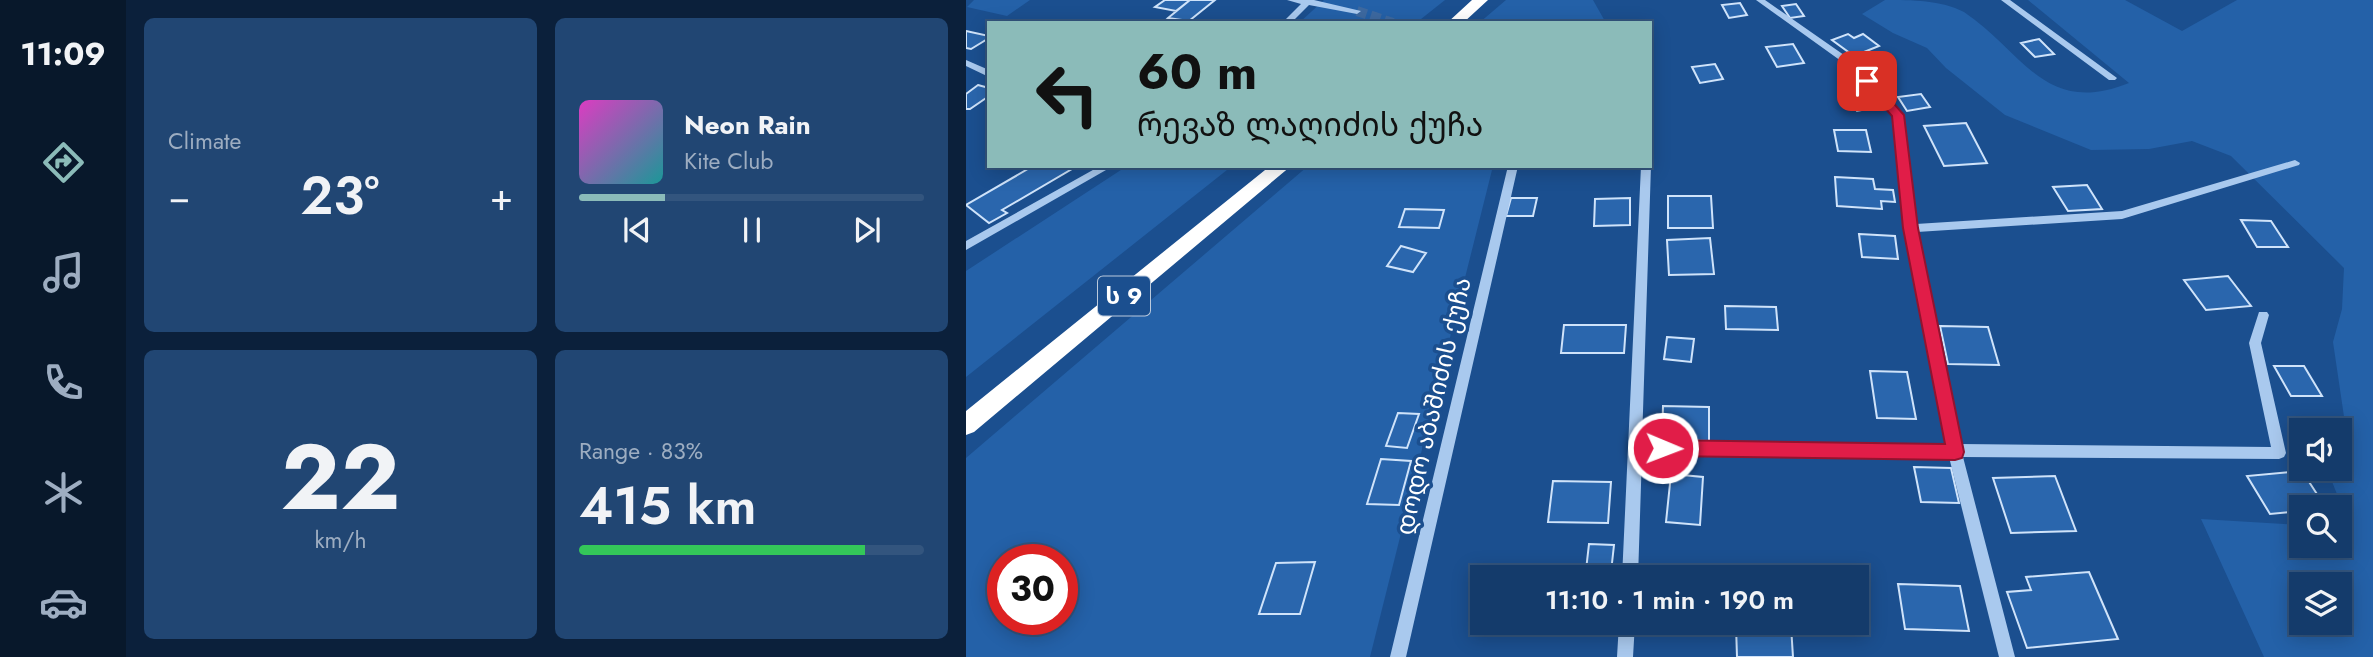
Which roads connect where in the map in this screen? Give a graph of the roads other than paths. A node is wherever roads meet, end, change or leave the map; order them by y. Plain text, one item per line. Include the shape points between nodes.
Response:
1 (1291, 0) edge
2 (1481, 0) edge
3 (1760, 0) edge
4 (2004, 0) edge
5 (1308, 2) edge
6 (1357, 11) tunnel mouth
7 (1288, 21) edge
8 (1456, 21) edge
9 (966, 63) edge
10 (987, 73) edge
11 (2112, 78) dead end
12 (2295, 163) dead end
13 (1104, 168) edge
14 (1280, 168) edge
15 (1513, 168) edge
16 (1646, 168) edge
17 (1911, 228) junction
18 (966, 246) edge
19 (2263, 315) dead end
20 (966, 425) edge
21 (1637, 448) junction
22 (1955, 452) junction
23 (1631, 565) edge
24 (1626, 635) edge
25 (1398, 657) edge
26 (1625, 657) edge
27 (2007, 657) edge

1 - 5 street
2 - 8 highway
3 - 17 street via 1851,64 1898,115
4 - 11 street
5 - 6 street
5 - 7 street
9 - 10 street
12 - 17 street via 2122,215
13 - 18 street
14 - 20 highway, ს 9
15 - 25 street, დოდო აბაშიძის ქუჩა
16 - 21 street
17 - 22 street
19 - 22 street via 2255,343 2279,453
21 - 22 street
21 - 23 street
22 - 27 street
24 - 26 street

